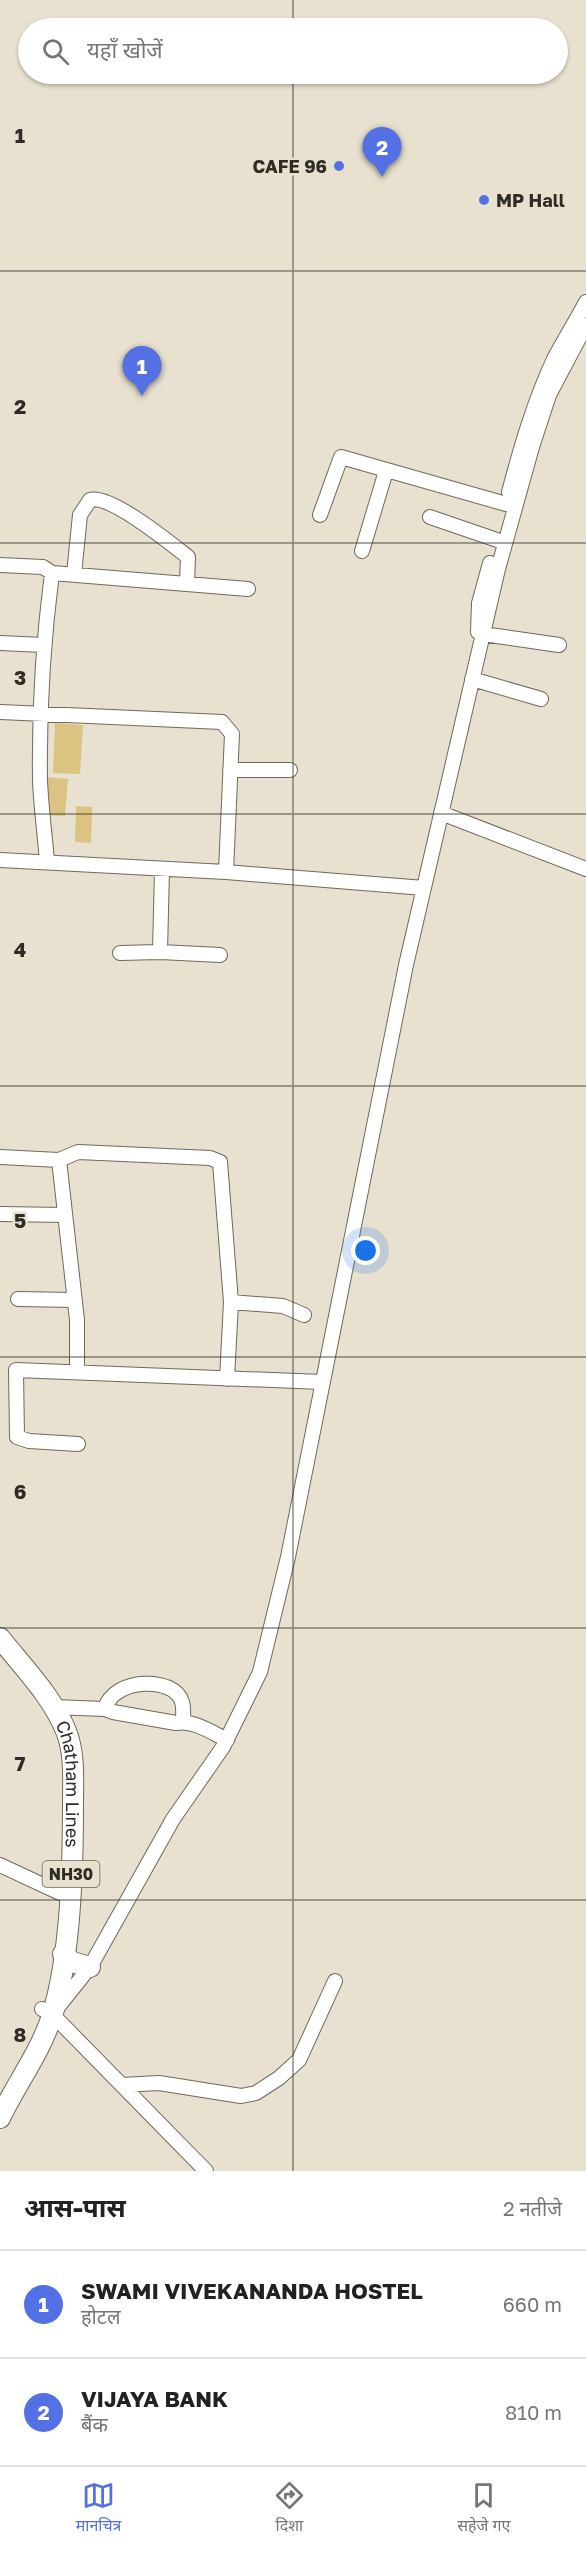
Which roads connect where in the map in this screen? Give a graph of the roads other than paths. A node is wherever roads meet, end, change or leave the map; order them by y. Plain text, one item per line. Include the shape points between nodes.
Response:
1 (586, 302) edge
2 (583, 329) edge
3 (386, 471) junction
4 (506, 504) junction
5 (320, 515) dead end
6 (430, 518) dead end
7 (497, 540) junction
8 (362, 551) dead end
9 (0, 565) edge
10 (52, 573) junction
11 (75, 574) junction
12 (187, 583) junction
13 (248, 588) dead end
14 (481, 640) junction
15 (0, 643) edge
16 (43, 645) junction
17 (559, 645) dead end
18 (472, 679) junction
19 (541, 699) dead end
20 (0, 712) edge
21 (41, 714) junction
22 (230, 770) junction
23 (290, 770) dead end
24 (441, 813) junction
25 (0, 860) edge
26 (47, 862) junction
27 (162, 868) junction
28 (586, 869) edge
29 (226, 872) junction
30 (424, 888) junction
31 (160, 952) junction
32 (120, 953) dead end
33 (219, 954) dead end
34 (0, 1157) edge
35 (60, 1160) junction
36 (0, 1214) edge
37 (65, 1215) junction
38 (18, 1299) dead end
39 (73, 1300) junction
40 (231, 1302) junction
41 (303, 1315) dead end
42 (77, 1372) junction
43 (227, 1379) junction
44 (322, 1382) junction
45 (78, 1444) dead end
46 (0, 1638) edge
47 (0, 1653) edge
48 (53, 1707) junction
49 (105, 1709) junction
50 (183, 1722) junction
51 (227, 1740) junction
52 (0, 1865) edge
53 (60, 1893) junction
54 (63, 1954) junction
55 (90, 1967) junction
56 (335, 1981) dead end
57 (47, 2012) junction
58 (122, 2085) junction
59 (0, 2098) edge
60 (0, 2118) edge
61 (206, 2171) edge

1 - 4 street via 540,392
2 - 14 street via 549,395 500,560
3 - 4 street
3 - 5 street via 341,458
3 - 8 street
4 - 7 street
6 - 7 street
7 - 14 street via 478,603
9 - 10 street via 43,567
10 - 11 street
10 - 16 street
11 - 12 street
11 - 12 street via 80,515 90,500 100,498 188,557
12 - 13 street
14 - 17 street
14 - 18 street
15 - 16 street
16 - 21 street
18 - 19 street
18 - 24 street
20 - 21 street
21 - 22 street via 222,722 232,734
21 - 26 street via 40,782
22 - 23 street
22 - 29 street
24 - 28 street
24 - 30 street
25 - 26 street
26 - 27 street
27 - 29 street
27 - 31 street
29 - 30 street
30 - 44 street
31 - 32 street
31 - 33 street
34 - 35 street
35 - 37 street
35 - 40 street via 78,1152 210,1158 220,1162
36 - 37 street
37 - 39 street
38 - 39 street
39 - 42 street
40 - 41 street via 283,1306
40 - 43 street
42 - 43 street
42 - 45 street via 16,1370 16,1427 19,1440
43 - 44 street
44 - 51 street via 288,1557 260,1672
46 - 48 highway, Chatham Lines / NH30
47 - 53 highway, Chatham Lines / NH30 via 37,1699 61,1741 64,1779
48 - 49 street
48 - 54 highway, Chatham Lines / NH30 via 66,1730 72,1759 73,1851
49 - 50 street
49 - 50 street via 108,1700 126,1686 149,1684 174,1691 182,1702
50 - 51 street
51 - 55 street via 173,1819
52 - 53 street
53 - 57 highway, Chatham Lines / NH30
54 - 55 highway via 72,1962
54 - 57 highway, Chatham Lines / NH30
55 - 57 street
56 - 58 street via 298,2060 256,2093 240,2096 159,2084
57 - 58 street
57 - 59 highway, Chatham Lines / NH30
57 - 60 highway, Chatham Lines / NH30 via 39,2046
58 - 61 street

